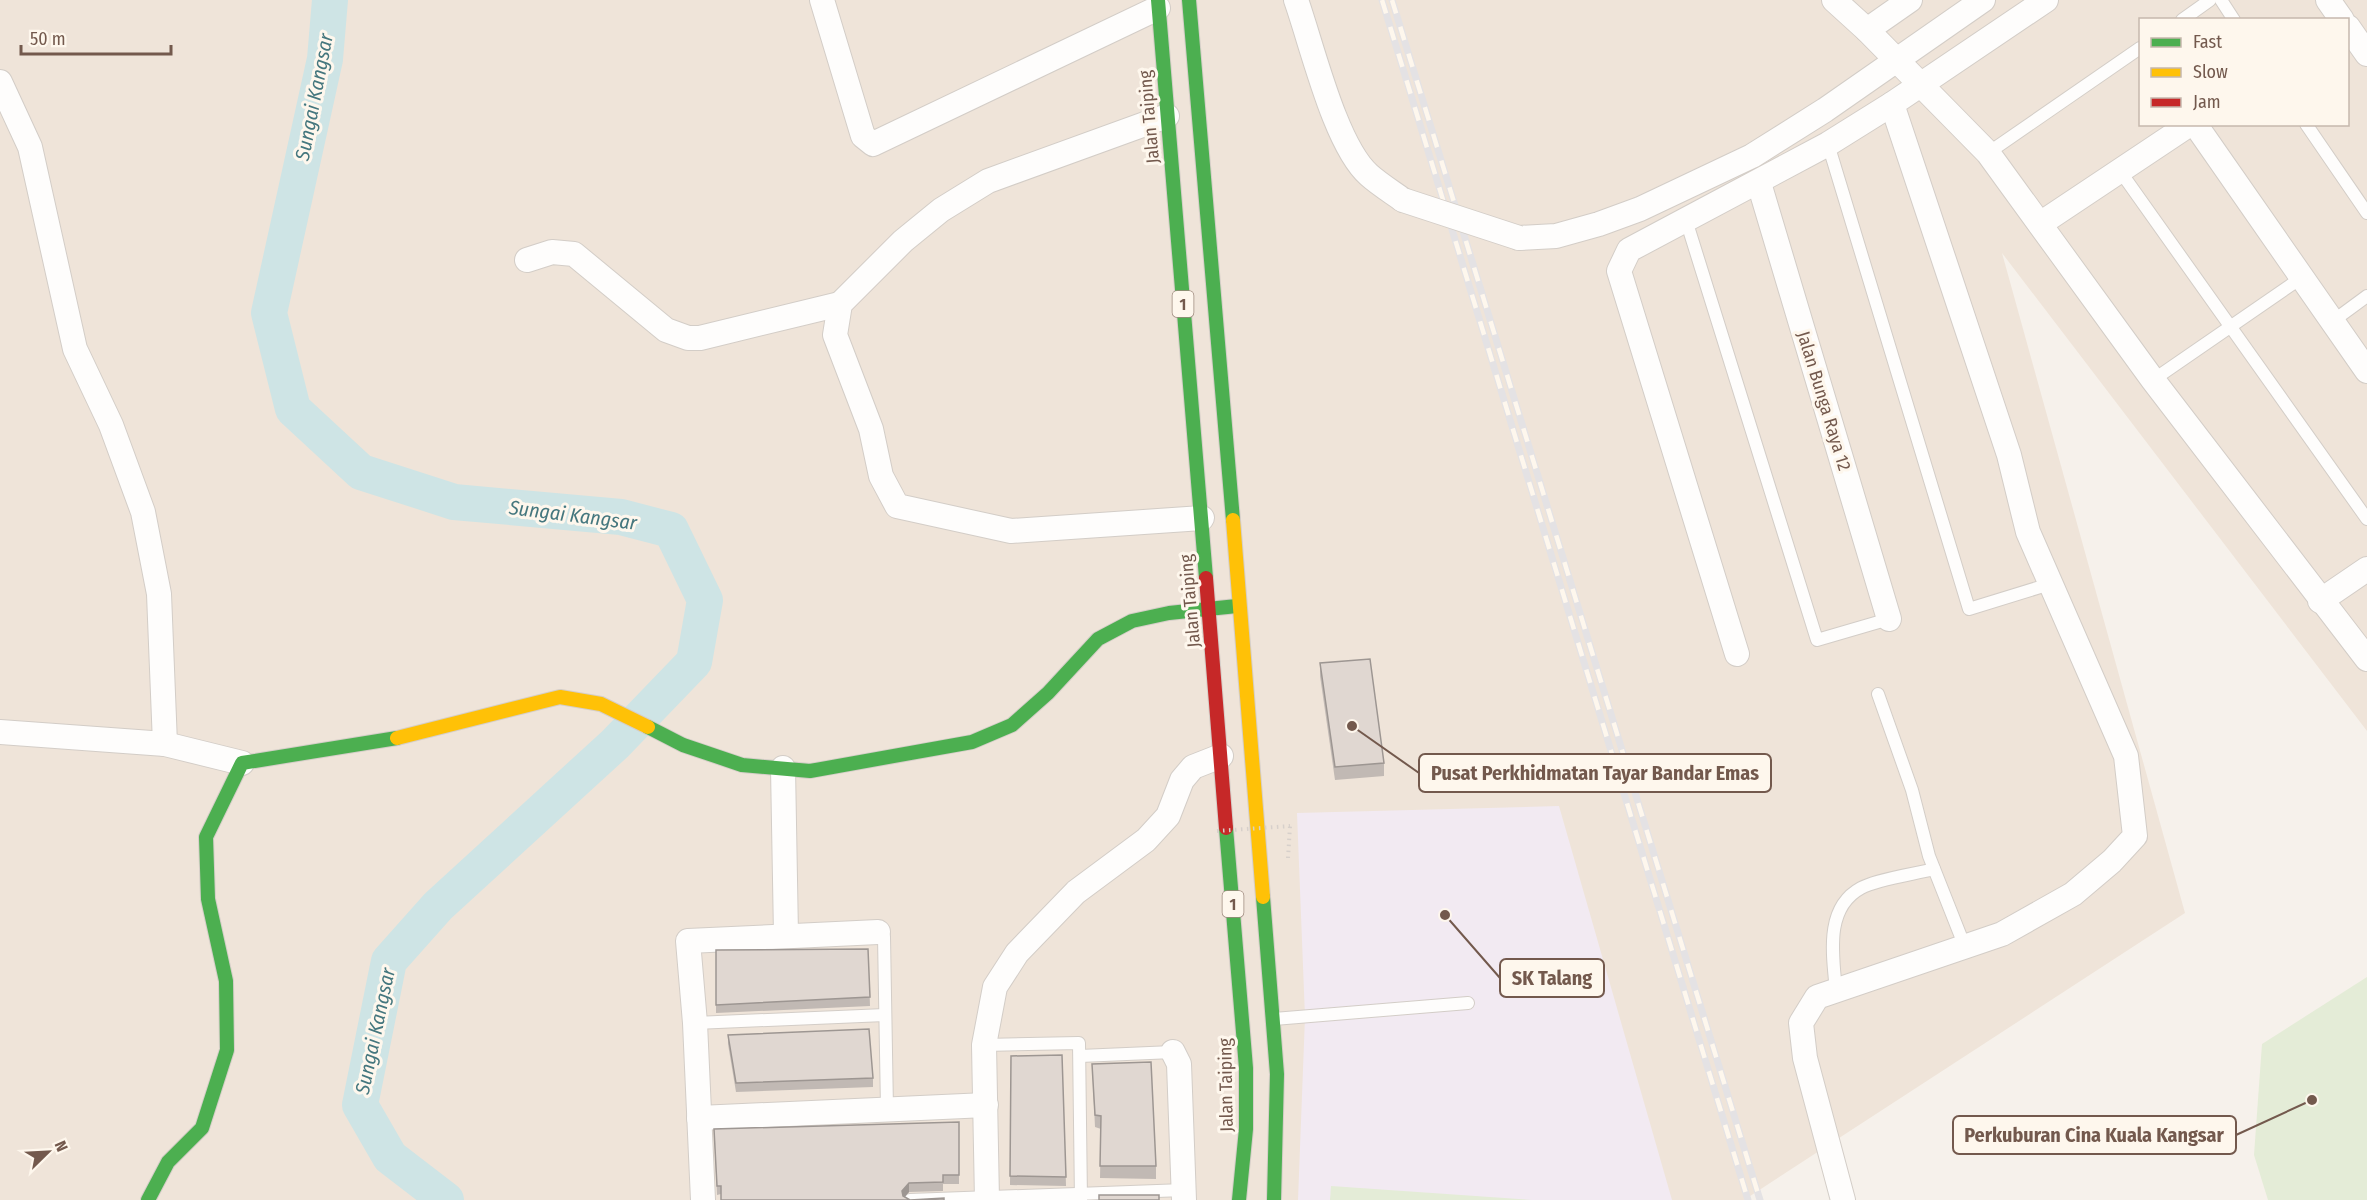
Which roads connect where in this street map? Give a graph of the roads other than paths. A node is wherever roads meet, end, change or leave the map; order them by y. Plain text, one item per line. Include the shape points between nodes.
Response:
1 (822, 0) edge
2 (1296, 0) edge
3 (1834, 0) edge
4 (1910, 0) edge
5 (1983, 0) edge
6 (2046, 0) edge
7 (2210, 0) edge
8 (2221, 0) edge
9 (2328, 0) edge
10 (1158, 4) edge
11 (1191, 4) edge
12 (2185, 18) edge
13 (2233, 18) edge
14 (2341, 18) edge
15 (2349, 28) edge
16 (1867, 30) junction
17 (2139, 49) edge
18 (2367, 54) edge
19 (1896, 60) junction
20 (0, 81) edge
21 (1923, 85) junction
22 (1892, 104) junction
23 (1167, 116) junction
24 (2187, 126) edge
25 (2196, 126) edge
26 (2307, 126) edge
27 (1828, 144) junction
28 (1988, 153) junction
29 (2120, 171) junction
30 (1759, 183) junction
31 (2367, 213) edge
32 (1686, 220) junction
33 (2040, 224) junction
34 (527, 260) dead end
35 (2301, 278) junction
36 (2367, 296) edge
37 (840, 304) junction
38 (2332, 321) junction
39 (2229, 328) junction
40 (2367, 371) edge
41 (2153, 381) junction
42 (1202, 518) junction
43 (2367, 519) edge
44 (2367, 569) edge
45 (2050, 584) junction
46 (2320, 601) junction
47 (1240, 606) junction
48 (1209, 608) junction
49 (1889, 619) joint
50 (1737, 654) dead end
51 (2367, 659) edge
52 (1878, 694) dead end
53 (0, 732) edge
54 (165, 744) junction
55 (1221, 756) junction
56 (242, 763) junction
57 (783, 768) junction
58 (1934, 869) junction
59 (878, 932) joint
60 (786, 935) junction
61 (1965, 947) junction
62 (1836, 991) junction
63 (1468, 1003) dead end
64 (885, 1015) junction
65 (1258, 1020) junction
66 (695, 1023) junction
67 (984, 1045) junction
68 (1173, 1052) joint
69 (1080, 1056) junction
70 (986, 1105) junction
71 (887, 1110) junction
72 (699, 1118) junction
73 (1184, 1195) edge
74 (1081, 1197) edge
75 (988, 1199) edge
76 (148, 1200) edge
77 (703, 1200) edge
78 (910, 1200) edge
79 (1239, 1200) edge
80 (1274, 1200) edge
81 (1843, 1200) edge

1 - 10 street via 863,136 873,144
2 - 19 street, bridge via 1328,97 1367,174 1403,200 1519,238 1556,236 1640,209 1752,156
3 - 16 street
4 - 16 street
5 - 19 street
6 - 21 street
7 - 12 lane
8 - 13 lane
9 - 14 street
10 - 23 main road, Jalan Taiping / 1
11 - 47 main road, Jalan Taiping / 1
15 - 18 street
16 - 19 street
17 - 28 lane
19 - 21 street
20 - 54 street via 30,147 75,349 111,425 143,512 159,594
21 - 22 street
21 - 28 street
22 - 27 street
22 - 45 street via 2009,455 2028,532
23 - 37 street via 988,181 934,216
23 - 42 main road, Jalan Taiping / 1
24 - 29 street
25 - 35 street
26 - 31 lane
27 - 30 street
27 - 45 lane via 1969,609
28 - 33 street
29 - 33 street
29 - 39 lane
30 - 32 street
30 - 49 street, Jalan Bunga Raya 12
32 - 49 lane via 1817,640
32 - 50 street via 1629,250 1619,271
33 - 41 street
34 - 37 street via 552,252 574,254 666,330 688,338
35 - 38 street
35 - 39 lane
36 - 38 lane
37 - 42 street via 835,335 871,429 881,476 897,506 1011,531
38 - 40 street
39 - 41 lane
39 - 43 lane
41 - 46 street
42 - 48 main road, Jalan Taiping / 1
44 - 46 street
45 - 61 street via 2126,756 2135,836 2073,894 2002,934
46 - 51 street
47 - 48 main road
47 - 65 main road, Jalan Taiping / 1
48 - 55 main road, Jalan Taiping / 1
48 - 57 main road via 1132,621 1098,639 1012,725 972,742 810,771
52 - 58 lane via 1912,790
53 - 54 street
54 - 56 street
55 - 65 main road, Jalan Taiping / 1
55 - 67 street via 1193,766 1182,780 1168,816 1146,840 1076,892 1017,953 996,987
56 - 57 main road via 379,742 560,697 601,704 683,745 742,765
56 - 76 main road via 206,837 208,899 226,981 227,1050 202,1128 168,1162
57 - 60 street
58 - 61 lane
58 - 62 lane via 1862,888 1848,899 1836,914
59 - 60 street
59 - 64 lane via 884,938
60 - 66 street via 688,941
61 - 62 street
62 - 81 street via 1817,997 1801,1023 1805,1058
63 - 65 lane
64 - 66 lane
64 - 71 lane
65 - 79 main road, Jalan Taiping / 1 via 1246,1068 1246,1129
65 - 80 main road, Jalan Taiping / 1 via 1277,1074
66 - 72 street
67 - 69 lane via 1079,1043
67 - 70 street
68 - 69 lane
68 - 73 street via 1179,1064
69 - 74 lane
70 - 71 street
70 - 75 street
71 - 72 street
72 - 77 street
73 - 74 lane
74 - 75 lane
75 - 78 lane

